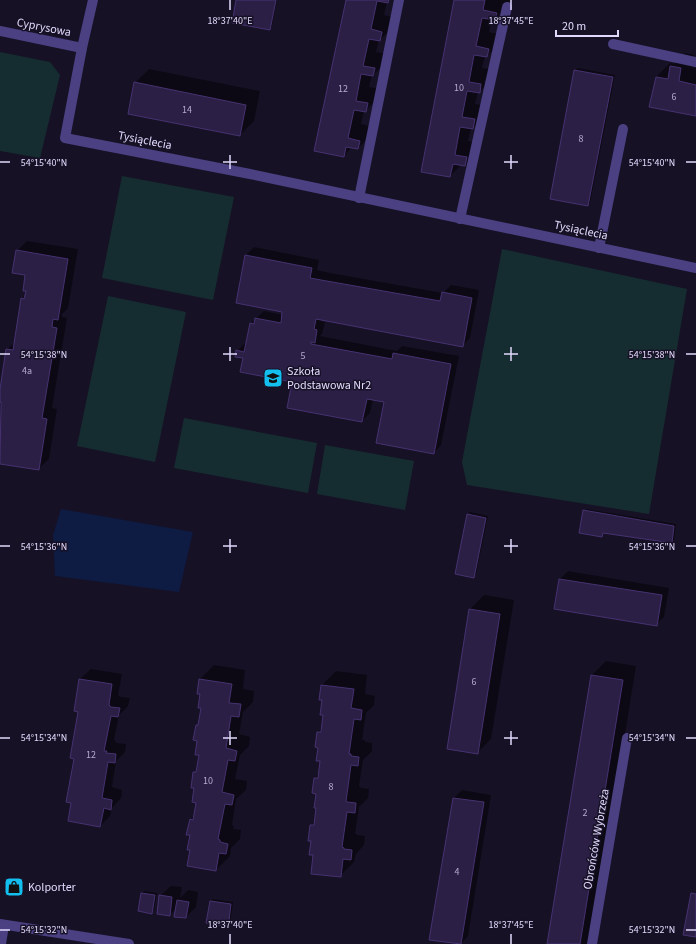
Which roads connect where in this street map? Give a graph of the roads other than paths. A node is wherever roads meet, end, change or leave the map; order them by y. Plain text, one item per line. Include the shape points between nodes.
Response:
1 (93, 0) edge
2 (399, 0) edge
3 (508, 7) dead end
4 (0, 31) edge
5 (613, 44) dead end
6 (82, 48) junction
7 (696, 62) edge
8 (623, 129) dead end
9 (359, 198) junction
10 (460, 219) junction
11 (599, 248) junction
12 (696, 268) edge
13 (627, 738) dead end
14 (2, 925) edge
15 (1, 944) edge
16 (129, 944) edge
17 (592, 944) edge

1 - 6 street, Tysiąclecia
2 - 9 street
3 - 10 street
4 - 6 street, Cyprysowa
5 - 7 street
6 - 9 street, Tysiąclecia via 65,138
8 - 11 street
9 - 10 street, Tysiąclecia
10 - 11 street, Tysiąclecia
11 - 12 street, Tysiąclecia
13 - 17 street, Obrońców Wybrzeża
14 - 15 street
14 - 16 street

